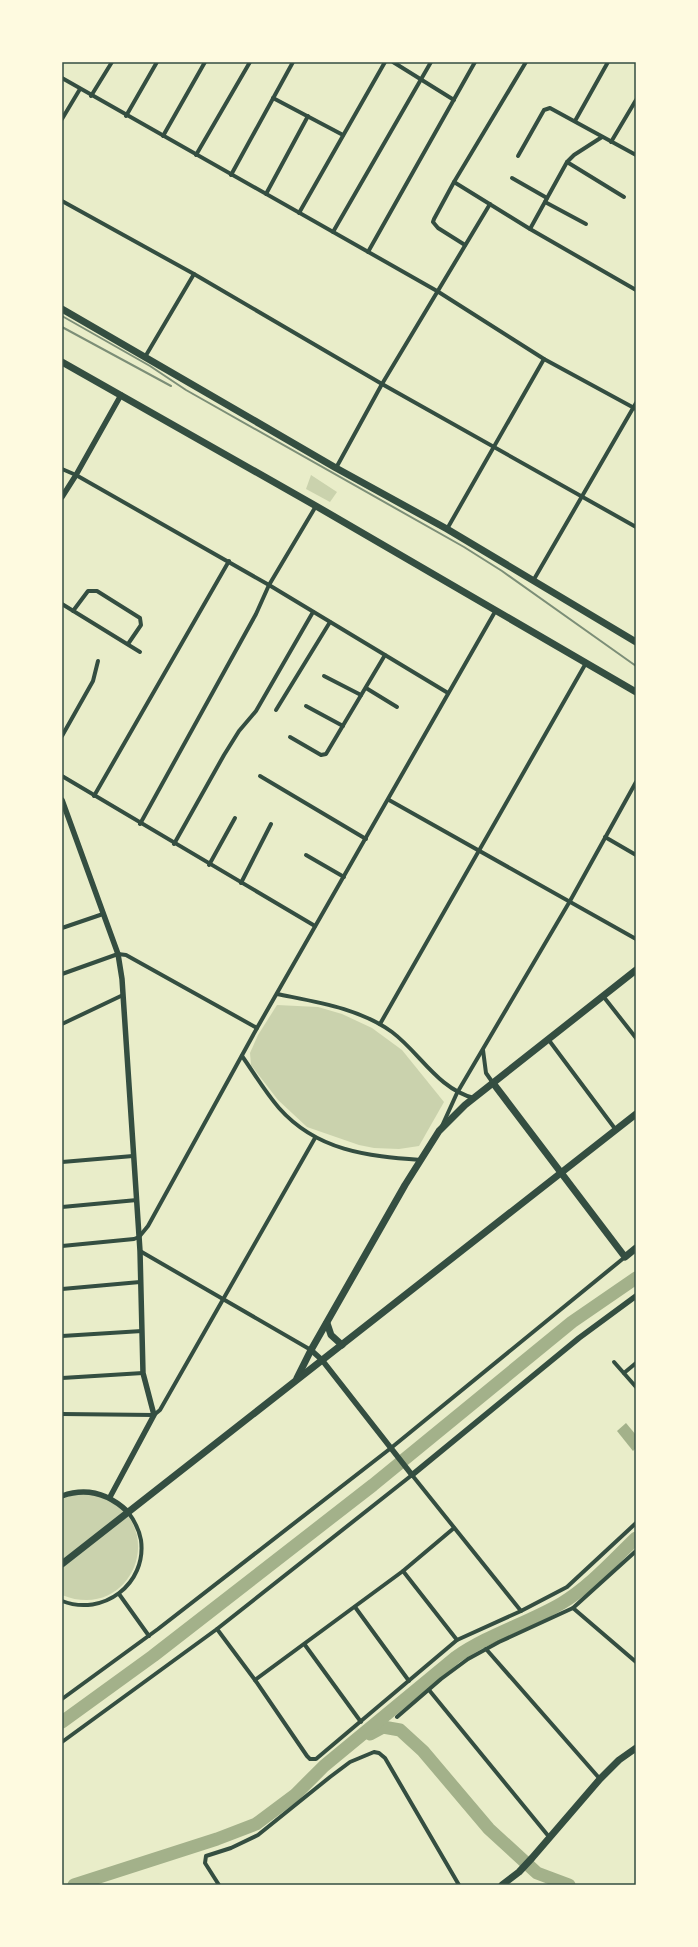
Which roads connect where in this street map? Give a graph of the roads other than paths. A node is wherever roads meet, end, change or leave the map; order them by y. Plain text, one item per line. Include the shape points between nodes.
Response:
1 (112, 62) edge
2 (158, 62) edge
3 (205, 62) edge
4 (250, 62) edge
5 (293, 62) edge
6 (385, 62) edge
7 (393, 62) edge
8 (431, 62) edge
9 (475, 62) edge
10 (526, 62) edge
11 (608, 62) edge
12 (62, 78) edge
13 (421, 79) junction
14 (80, 89) junction
15 (91, 96) junction
16 (273, 98) junction
17 (454, 100) junction
18 (636, 100) edge
19 (126, 116) junction
20 (308, 116) junction
21 (62, 119) edge
22 (575, 121) junction
23 (343, 135) junction
24 (163, 136) junction
25 (602, 137) junction
26 (611, 142) junction
27 (196, 155) junction
28 (636, 155) edge
29 (518, 156) dead end
30 (567, 162) junction
31 (231, 175) junction
32 (512, 178) dead end
33 (454, 182) junction
34 (266, 194) junction
35 (624, 197) dead end
36 (547, 198) junction
37 (62, 201) edge
38 (544, 202) junction
39 (490, 204) junction
40 (299, 213) junction
41 (586, 224) dead end
42 (530, 229) junction
43 (333, 232) junction
44 (465, 245) junction
45 (368, 252) junction
46 (194, 274) junction
47 (636, 290) edge
48 (437, 291) junction
49 (62, 309) edge
50 (145, 357) junction
51 (544, 358) junction
52 (62, 362) edge
53 (382, 384) junction
54 (121, 395) junction
55 (636, 403) edge
56 (634, 409) edge
57 (494, 446) junction
58 (336, 468) junction
59 (62, 469) edge
60 (76, 475) junction
61 (62, 496) edge
62 (583, 497) junction
63 (316, 506) junction
64 (636, 527) edge
65 (447, 529) junction
66 (229, 561) junction
67 (534, 581) junction
68 (270, 585) junction
69 (62, 604) edge
70 (496, 610) junction
71 (73, 611) junction
72 (313, 612) junction
73 (330, 622) junction
74 (636, 641) edge
75 (128, 644) junction
76 (140, 652) dead end
77 (385, 654) junction
78 (98, 661) dead end
79 (586, 663) junction
80 (324, 676) dead end
81 (366, 688) junction
82 (636, 692) edge
83 (448, 693) junction
84 (361, 695) junction
85 (306, 706) dead end
86 (397, 707) dead end
87 (276, 710) dead end
88 (343, 726) junction
89 (62, 736) edge
90 (290, 738) dead end
91 (62, 776) edge
92 (260, 776) dead end
93 (636, 782) edge
94 (94, 796) junction
95 (62, 800) edge
96 (389, 800) junction
97 (235, 818) dead end
98 (140, 824) junction
99 (271, 824) dead end
100 (605, 838) junction
101 (366, 839) junction
102 (174, 844) junction
103 (480, 850) junction
104 (306, 855) dead end
105 (636, 855) edge
106 (209, 865) junction
107 (344, 876) junction
108 (241, 883) junction
109 (570, 901) junction
110 (103, 914) junction
111 (315, 926) junction
112 (62, 928) edge
113 (636, 939) edge
114 (118, 954) junction
115 (636, 970) edge
116 (62, 974) edge
117 (276, 994) junction
118 (124, 995) junction
119 (603, 996) junction
120 (62, 1024) edge
121 (380, 1024) junction
122 (257, 1028) junction
123 (636, 1038) edge
124 (548, 1039) junction
125 (483, 1050) junction
126 (242, 1056) junction
127 (493, 1083) junction
128 (457, 1093) junction
129 (474, 1098) junction
130 (636, 1114) edge
131 (616, 1130) junction
132 (439, 1131) junction
133 (315, 1138) junction
134 (133, 1156) junction
135 (421, 1160) junction
136 (62, 1162) edge
137 (560, 1174) junction
138 (137, 1200) junction
139 (62, 1206) edge
140 (139, 1237) junction
141 (62, 1246) edge
142 (636, 1248) edge
143 (140, 1251) junction
144 (625, 1257) junction
145 (140, 1282) junction
146 (62, 1289) edge
147 (636, 1296) edge
148 (222, 1299) junction
149 (327, 1324) junction
150 (142, 1331) junction
151 (62, 1336) edge
152 (342, 1345) junction
153 (311, 1350) junction
154 (322, 1360) junction
155 (614, 1362) dead end
156 (636, 1363) edge
157 (143, 1373) junction
158 (624, 1373) junction
159 (62, 1378) edge
160 (296, 1380) junction
161 (636, 1387) edge
162 (62, 1414) edge
163 (154, 1415) junction
164 (392, 1449) junction
165 (410, 1473) junction
166 (62, 1496) edge
167 (110, 1497) junction
168 (128, 1512) junction
169 (636, 1523) edge
170 (454, 1528) junction
171 (636, 1551) edge
172 (62, 1564) edge
173 (403, 1571) junction
174 (119, 1594) junction
175 (62, 1601) edge
176 (355, 1607) junction
177 (573, 1608) junction
178 (521, 1611) junction
179 (217, 1629) junction
180 (149, 1636) junction
181 (457, 1640) junction
182 (305, 1645) junction
183 (486, 1649) junction
184 (636, 1662) edge
185 (255, 1680) junction
186 (409, 1680) junction
187 (429, 1690) junction
188 (62, 1699) edge
189 (397, 1717) dead end
190 (361, 1722) junction
191 (62, 1742) edge
192 (636, 1748) edge
193 (600, 1779) junction
194 (550, 1838) junction
195 (521, 1870) junction
196 (219, 1885) edge
197 (458, 1885) edge
198 (502, 1885) edge
199 (510, 1885) edge

1 - 15 street
2 - 19 street
3 - 24 street
4 - 27 street
5 - 16 street
6 - 23 street
7 - 13 street
8 - 13 street
9 - 17 street
10 - 33 street
11 - 22 street
12 - 14 street
13 - 17 street
13 - 43 street
14 - 15 street
14 - 21 street
15 - 19 street
16 - 20 street
16 - 31 street
17 - 45 street
18 - 26 street
19 - 24 street
20 - 23 street
20 - 34 street
22 - 25 street
22 - 29 street via 550,108 544,110
23 - 40 street
24 - 27 street
25 - 26 street
25 - 30 street
26 - 28 street
27 - 31 street
30 - 35 street
30 - 36 street
31 - 34 street
32 - 36 street
33 - 39 street
33 - 44 street via 433,222
34 - 40 street
36 - 38 street
37 - 46 street
38 - 41 street
38 - 42 street
39 - 42 street
39 - 44 street
40 - 43 street
42 - 47 street
43 - 45 street
44 - 48 street
45 - 48 street
46 - 50 street
46 - 53 street
48 - 51 street
48 - 53 street
49 - 50 main road
50 - 58 main road
51 - 56 street
51 - 57 street
52 - 54 main road
53 - 57 street
53 - 58 street
54 - 60 street
54 - 63 main road
55 - 56 street
56 - 62 street
57 - 62 street
57 - 65 street
58 - 65 main road
59 - 60 street
60 - 61 street
60 - 66 street
62 - 64 street
62 - 67 street
63 - 68 street
63 - 70 main road
65 - 67 main road
66 - 68 street
66 - 94 street
67 - 74 main road
68 - 72 street
68 - 98 street
69 - 71 street
70 - 79 main road
70 - 83 street
71 - 75 street
71 - 75 street via 88,592 97,591 140,618 141,625
72 - 73 street
72 - 102 street via 256,711 224,755
73 - 77 street
73 - 87 street
75 - 76 street
77 - 81 street
77 - 83 street
78 - 89 street via 93,681
79 - 82 main road
79 - 103 street
80 - 84 street
81 - 84 street
81 - 86 street
83 - 96 street
84 - 88 street
85 - 88 street
88 - 90 street via 324,755
91 - 94 street
92 - 101 street
93 - 100 street
94 - 98 street
95 - 110 street
96 - 101 street
96 - 103 street
97 - 106 street
98 - 102 street
99 - 108 street
100 - 105 street
100 - 109 street
101 - 107 street
102 - 106 street
103 - 109 street
103 - 121 street
104 - 107 street
106 - 108 street
107 - 111 street
108 - 111 street
109 - 113 street
109 - 125 street
110 - 112 street
110 - 114 street
111 - 117 street
114 - 116 street
114 - 118 street
114 - 122 street via 132,957
115 - 119 main road
117 - 121 street via 341,1008
117 - 122 street
118 - 120 street
118 - 134 street
119 - 123 street
119 - 124 main road
121 - 128 street via 407,1045 438,1078
122 - 126 street
124 - 127 main road
124 - 131 street
125 - 127 street via 486,1072
125 - 128 street
126 - 133 street via 280,1109
126 - 140 street via 148,1226
127 - 129 main road
127 - 137 main road
128 - 129 street
128 - 132 street
129 - 132 main road
130 - 131 main road
131 - 137 main road
132 - 135 main road
133 - 135 street via 361,1154
133 - 148 street
134 - 136 street
134 - 138 street
135 - 149 main road
137 - 144 main road
137 - 152 main road
138 - 139 street
138 - 140 street
140 - 141 street
140 - 143 street
142 - 144 main road
143 - 145 street
143 - 148 street
144 - 164 street
145 - 146 street
145 - 150 street
147 - 165 street via 579,1338
148 - 153 street
148 - 163 street via 160,1410
149 - 152 main road via 331,1335
149 - 153 main road
150 - 151 street
150 - 157 street
152 - 154 main road
153 - 154 street
153 - 160 main road
154 - 160 main road
154 - 164 street
155 - 158 street
156 - 158 street
157 - 159 street
157 - 163 street
158 - 161 street
160 - 168 main road
162 - 163 street
163 - 167 street
164 - 165 street
164 - 180 street
165 - 170 street
165 - 179 street
166 - 167 street via 74,1492 87,1492
167 - 168 street
168 - 172 main road
168 - 174 street via 138,1532 141,1555 134,1576
169 - 178 street via 567,1587
170 - 173 street
170 - 178 street
171 - 177 street
173 - 176 street
173 - 181 street
174 - 175 street via 96,1605 83,1606
174 - 180 street
176 - 182 street
176 - 186 street
177 - 183 street
177 - 184 street
178 - 181 street
179 - 185 street
179 - 191 street
180 - 188 street
181 - 186 street
182 - 185 street
182 - 190 street
183 - 187 street via 453,1669
183 - 193 street
185 - 190 street via 307,1756 313,1760 320,1758
186 - 190 street
187 - 189 street
187 - 194 street
192 - 193 main road
193 - 194 main road
194 - 195 main road
195 - 198 main road
195 - 199 main road
196 - 197 street via 205,1862 206,1856 258,1835 339,1769 374,1752 380,1753 394,1772

